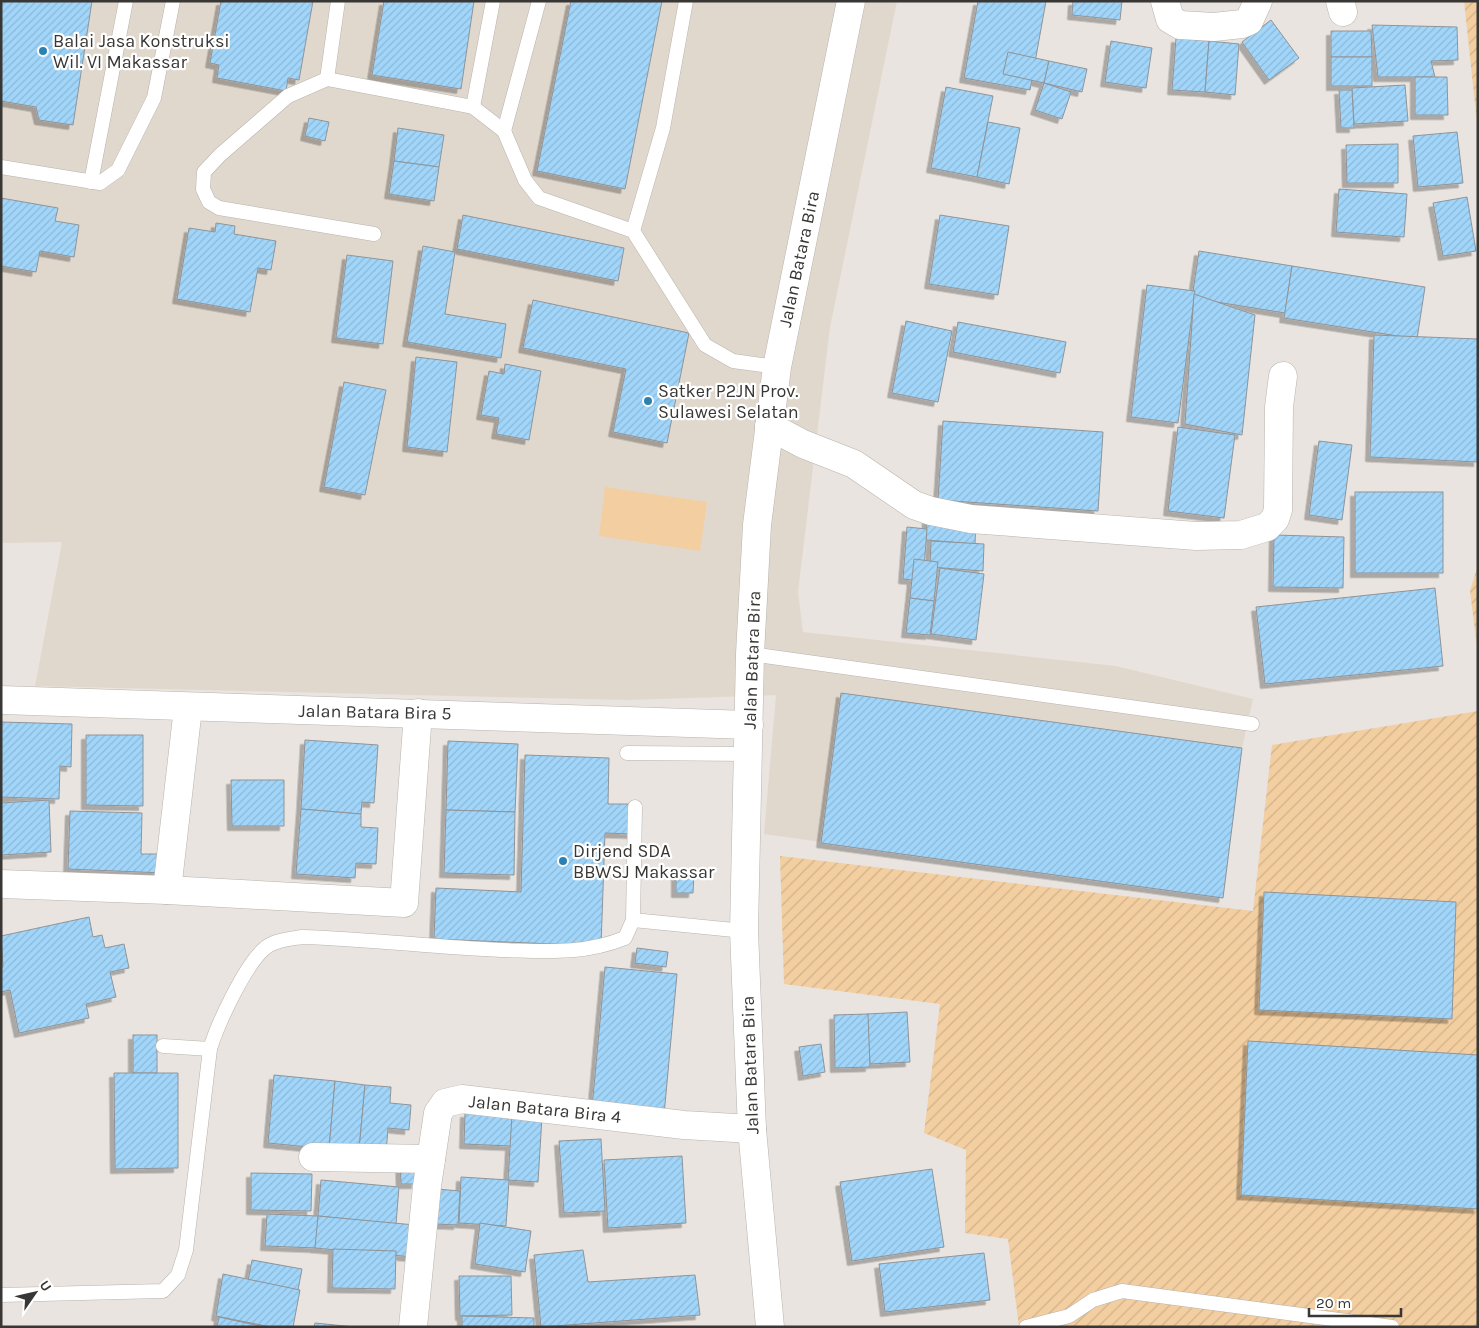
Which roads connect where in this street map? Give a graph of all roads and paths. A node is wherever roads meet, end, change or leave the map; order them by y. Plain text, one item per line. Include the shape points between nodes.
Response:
1 (126, 1) edge
2 (173, 1) edge
3 (338, 1) edge
4 (493, 1) edge
5 (539, 1) edge
6 (686, 1) edge
7 (851, 1) edge
8 (1165, 1) edge
9 (1258, 1) edge
10 (327, 79) junction
11 (473, 107) junction
12 (504, 130) junction
13 (1, 167) edge
14 (91, 182) junction
15 (633, 231) junction
16 (374, 234) dead end
17 (777, 367) junction
18 (1283, 376) dead end
19 (769, 426) junction
20 (750, 654) junction
21 (1, 700) edge
22 (188, 708) junction
23 (418, 713) junction
24 (1252, 724) dead end
25 (749, 725) junction
26 (628, 753) dead end
27 (748, 754) junction
28 (635, 807) dead end
29 (1, 884) edge
30 (167, 890) junction
31 (633, 920) junction
32 (744, 932) junction
33 (163, 1046) dead end
34 (210, 1049) junction
35 (752, 1129) junction
36 (313, 1157) dead end
37 (431, 1159) junction
38 (1, 1295) edge
39 (413, 1327) edge
40 (770, 1327) edge
41 (1026, 1327) edge
42 (1392, 1327) edge

1 - 14 lane
2 - 14 lane via 154,98 118,170 100,183
3 - 10 lane
4 - 11 lane
5 - 12 lane
6 - 15 lane via 663,128
7 - 17 street, Jalan Batara Bira
8 - 9 street via 1170,19 1180,25 1214,27 1249,21
10 - 11 lane
10 - 16 lane via 288,96 220,155 204,172 203,189 209,202 219,208
11 - 12 lane
12 - 15 lane via 525,180 540,198
13 - 14 lane
15 - 17 lane via 705,345 733,361
17 - 19 street, Jalan Batara Bira
18 - 19 street via 1279,407 1278,510 1267,527 1241,535 1196,536 971,519 931,512 914,505 854,464
19 - 20 street, Jalan Batara Bira via 757,525
20 - 24 lane
20 - 25 street, Jalan Batara Bira
21 - 22 street, Jalan Batara Bira 5
22 - 23 street, Jalan Batara Bira 5
22 - 30 street
23 - 25 street, Jalan Batara Bira 5
23 - 30 street via 404,903
25 - 27 street, Jalan Batara Bira
26 - 27 lane
27 - 32 street, Jalan Batara Bira
28 - 31 lane
29 - 30 street
31 - 32 lane
31 - 34 lane via 625,938 570,952 325,938 283,940 266,947 252,963 216,1030
32 - 35 street, Jalan Batara Bira
33 - 34 lane
34 - 38 lane via 186,1250 178,1274 163,1291
35 - 37 street, Jalan Batara Bira 4 via 684,1125 462,1099 440,1107
35 - 40 street, Jalan Batara Bira
36 - 37 street
37 - 39 street, Jalan Batara Bira 4
41 - 42 lane via 1069,1316 1093,1300 1122,1291

